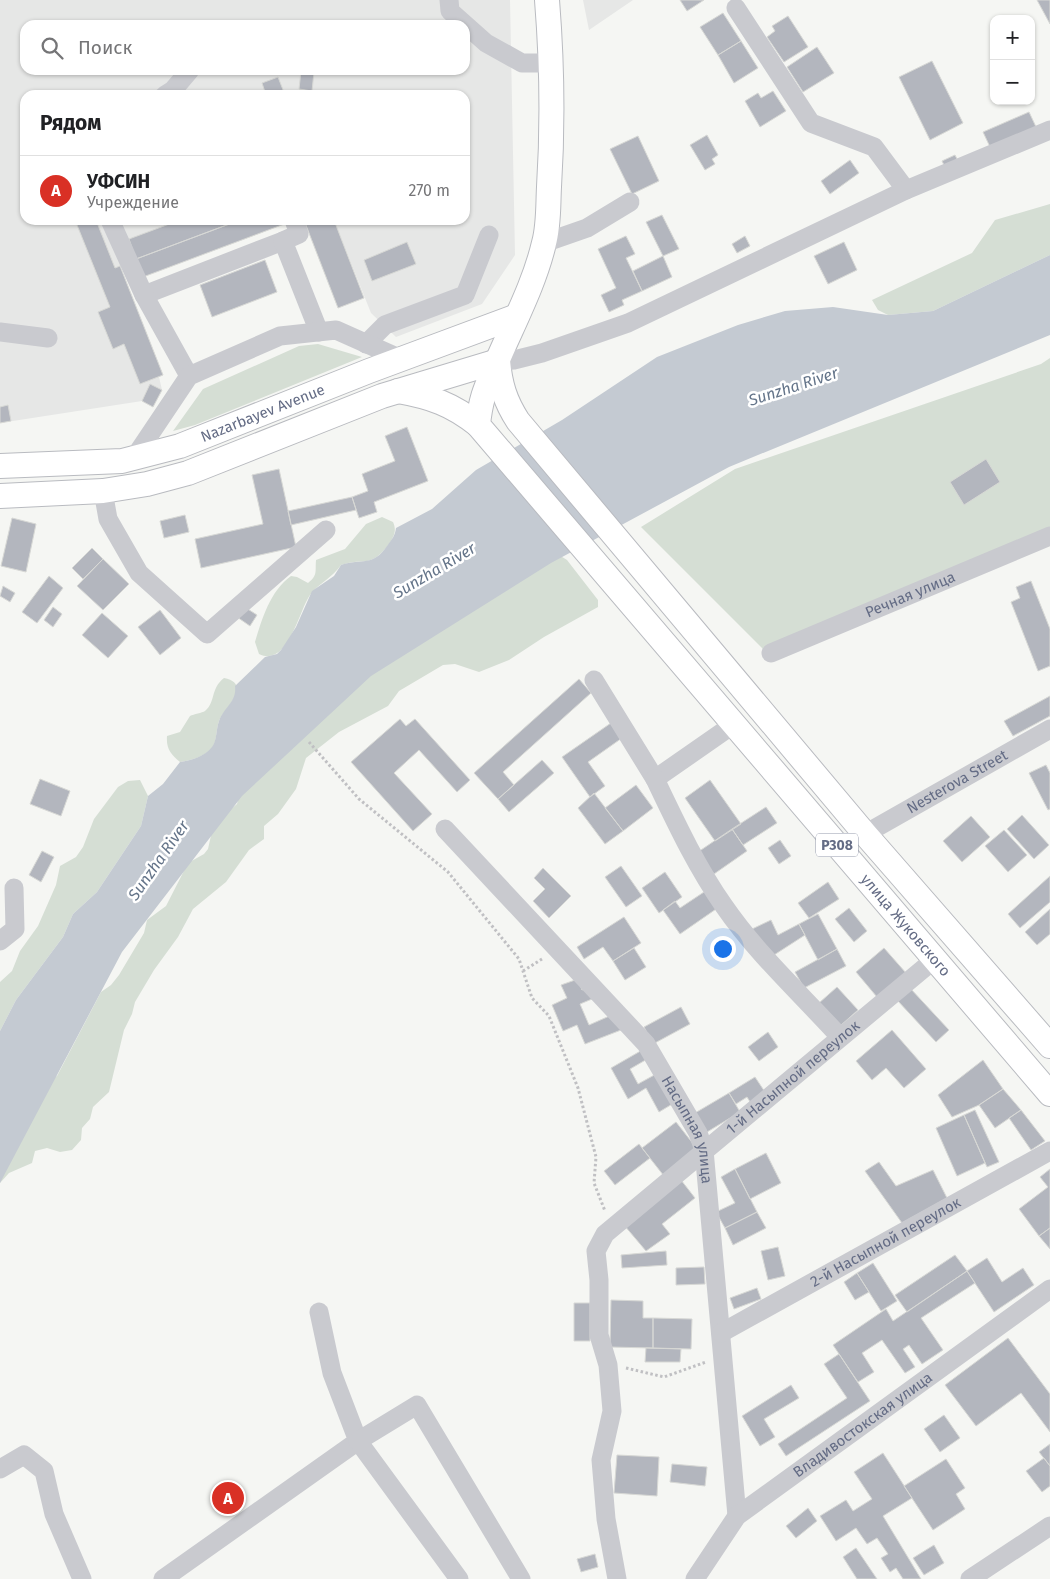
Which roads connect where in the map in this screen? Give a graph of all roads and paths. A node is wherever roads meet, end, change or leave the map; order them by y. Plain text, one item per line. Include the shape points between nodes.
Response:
1 (449, 0) edge
2 (547, 0) edge
3 (736, 8) dead end
4 (460, 20) edge
5 (470, 29) edge
6 (552, 63) junction
7 (186, 75) edge
8 (173, 90) edge
9 (1050, 130) edge
10 (906, 190) junction
11 (630, 202) dead end
12 (112, 225) edge
13 (296, 225) edge
14 (489, 235) dead end
15 (283, 241) junction
16 (544, 243) junction
17 (144, 295) junction
18 (517, 316) junction
19 (0, 332) edge
20 (319, 332) junction
21 (48, 338) dead end
22 (366, 344) junction
23 (423, 350) junction
24 (401, 359) junction
25 (498, 360) junction
26 (189, 376) junction
27 (398, 391) junction
28 (478, 425) junction
29 (134, 458) junction
30 (0, 466) edge
31 (103, 491) junction
32 (0, 496) edge
33 (326, 530) dead end
34 (1050, 536) edge
35 (771, 653) dead end
36 (594, 680) dead end
37 (734, 724) junction
38 (1050, 729) edge
39 (309, 742) dead end
40 (655, 779) junction
41 (445, 829) dead end
42 (865, 834) junction
43 (14, 888) dead end
44 (0, 941) edge
45 (935, 959) junction
46 (840, 1037) junction
47 (1050, 1046) edge
48 (1050, 1094) edge
49 (704, 1150) junction
50 (1050, 1151) edge
51 (609, 1231) junction
52 (1050, 1289) edge
53 (319, 1312) dead end
54 (721, 1333) junction
55 (722, 1355) junction
56 (606, 1359) junction
57 (358, 1441) junction
58 (0, 1469) edge
59 (737, 1516) junction
60 (1050, 1526) edge
61 (82, 1579) edge
62 (163, 1579) edge
63 (459, 1579) edge
64 (521, 1579) edge
65 (617, 1579) edge
66 (695, 1579) edge
67 (970, 1579) edge

1 - 4 street via 450,11
2 - 6 main road
3 - 10 street via 811,123 874,147
5 - 6 street via 486,43 522,63
6 - 16 main road via 552,154
7 - 8 street
9 - 10 street
10 - 25 street via 628,323 542,353 514,360
11 - 16 street via 587,228
12 - 17 street
13 - 15 street via 299,234
14 - 22 street via 466,295 385,325
15 - 17 street
15 - 20 street
16 - 18 main road
17 - 26 street
18 - 23 main road, Nazarbayev Avenue
18 - 25 main road
19 - 21 street
20 - 22 street via 336,330
20 - 26 street via 280,336
22 - 24 street
23 - 24 main road, Nazarbayev Avenue
23 - 25 main road
24 - 29 main road, Nazarbayev Avenue via 180,446
25 - 27 main road, Nazarbayev Avenue
25 - 28 main road via 483,392
25 - 42 main road, P308 via 503,394 518,421
26 - 29 street
27 - 28 main road, улица Жуковского via 438,400
27 - 31 main road, Nazarbayev Avenue via 188,473
28 - 37 main road, улица Жуковского / P308
29 - 30 main road, Nazarbayev Avenue
31 - 32 main road, Nazarbayev Avenue
31 - 33 street via 108,519 139,573 207,634
34 - 35 street, Речная улица
36 - 40 street
37 - 40 street
37 - 45 main road, улица Жуковского / P308
38 - 42 street, Nesterova Street
39 - 51 path via 359,799 448,872 519,959 532,998 549,1016 578,1088 596,1157 594,1183
40 - 46 street via 689,851 725,907 761,953
41 - 49 street, Насыпная улица via 646,1044 698,1133
42 - 47 main road, P308
43 - 44 street via 15,929
45 - 46 street, 1-й Насыпной переулок
45 - 48 main road, улица Жуковского / P308
46 - 49 street, 1-й Насыпной переулок
49 - 51 street, 1-й Насыпной переулок
49 - 54 street, Насыпная улица
50 - 54 street, 2-й Насыпной переулок
51 - 56 street via 596,1251 599,1335
52 - 59 street, Владивостокская улица
53 - 57 street via 332,1373
54 - 55 street, Насыпная улица
55 - 56 path via 664,1378 631,1370
55 - 59 street, Насыпная улица
56 - 65 street via 612,1411 601,1460 606,1519
57 - 62 street
57 - 63 street
57 - 64 street via 417,1405
58 - 61 street via 24,1455 44,1471 54,1514
59 - 66 street, Владивостокская улица
60 - 67 street

